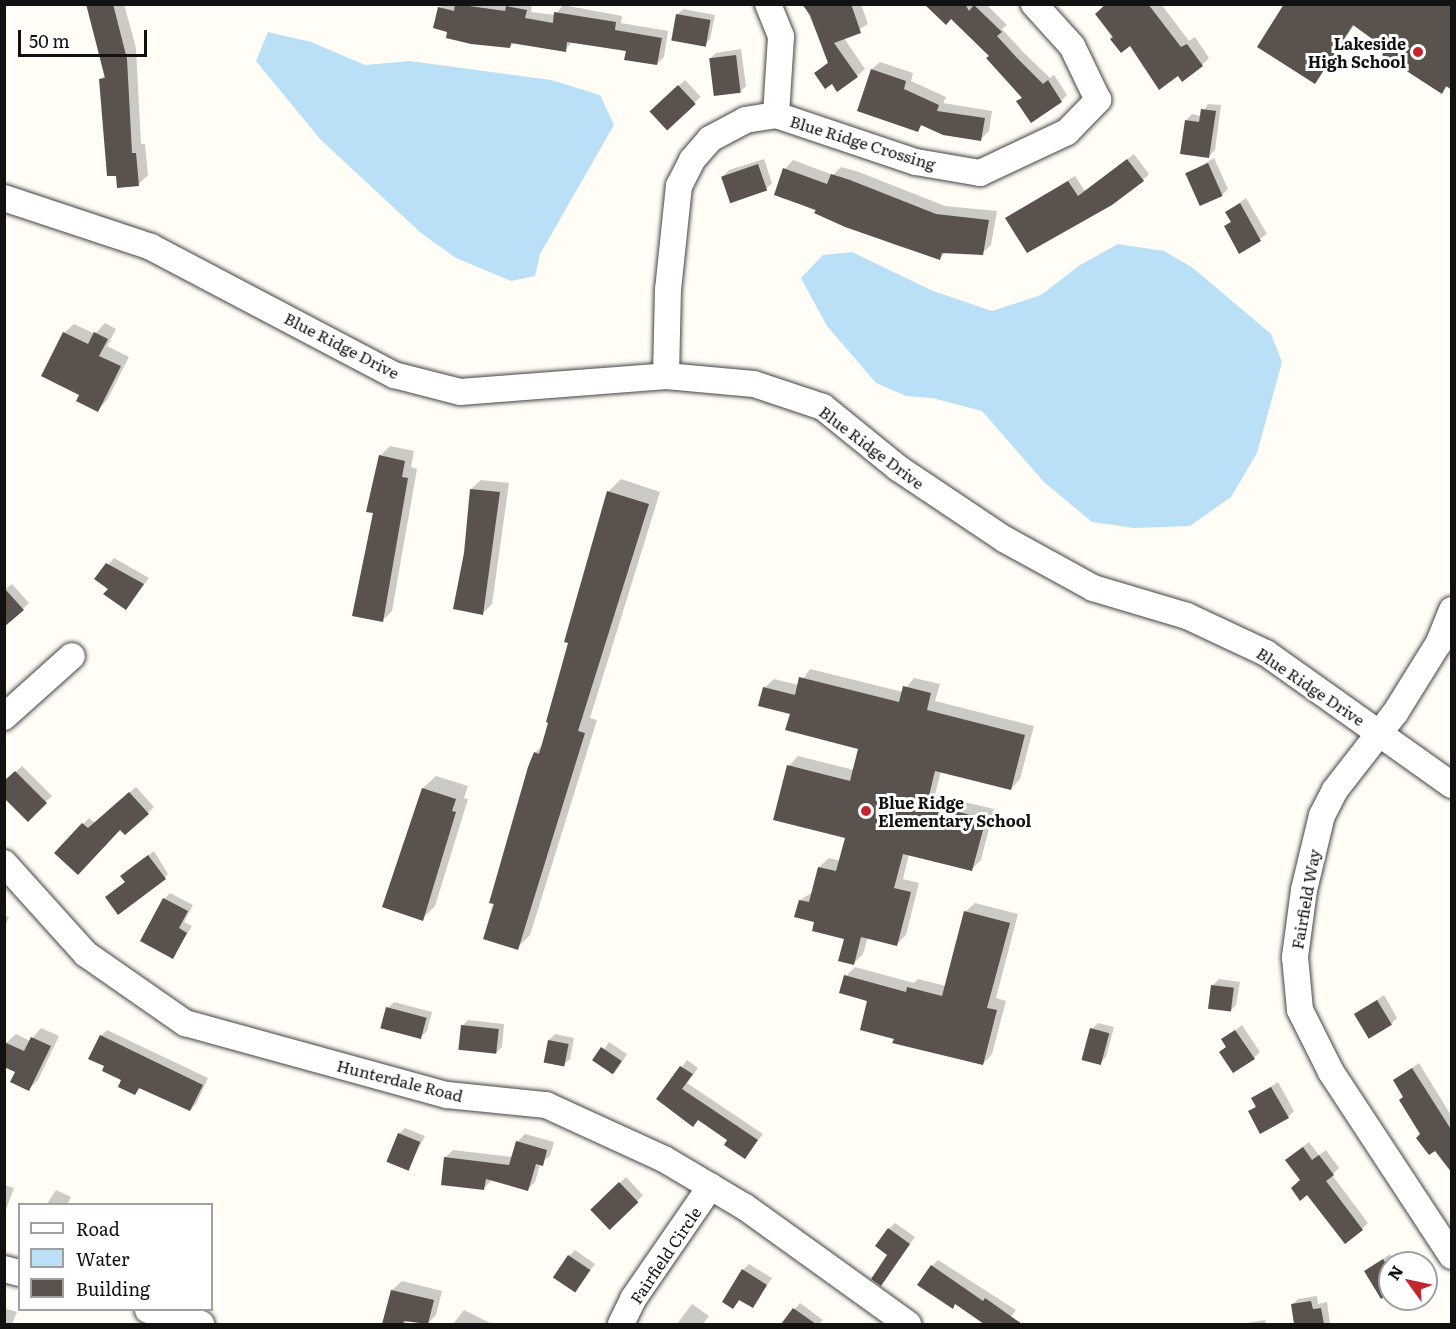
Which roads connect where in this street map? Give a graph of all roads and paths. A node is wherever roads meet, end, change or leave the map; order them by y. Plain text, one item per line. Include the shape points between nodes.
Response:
1 (768, 4) edge
2 (1034, 4) edge
3 (776, 116) junction
4 (4, 198) edge
5 (666, 376) junction
6 (1452, 610) edge
7 (72, 656) dead end
8 (4, 717) edge
9 (1379, 731) junction
10 (1452, 784) edge
11 (4, 864) edge
12 (711, 1186) junction
13 (1452, 1256) edge
14 (152, 1311) edge
15 (201, 1324) edge
16 (621, 1324) edge
17 (908, 1324) edge

1 - 3 street, Blue Ridge Crossing via 781,37
2 - 3 street, Blue Ridge Crossing via 1072,46 1098,100 1067,132 980,173 916,162
3 - 5 street, Blue Ridge Crossing via 745,120 710,139 692,160 680,186 668,290
4 - 5 street, Blue Ridge Drive via 151,247 394,375 460,392
5 - 9 street, Blue Ridge Drive via 754,384 823,407 898,468 1004,539 1093,588 1187,616 1266,653
6 - 9 street, Fairfield Way via 1438,644
7 - 8 street
9 - 10 street, Blue Ridge Drive
9 - 13 street, Fairfield Way via 1322,815 1304,890 1294,957 1300,1010 1330,1072
11 - 12 street, Hunterdale Road via 86,954 185,1023 447,1095 546,1105 664,1159
12 - 16 street, Fairfield Circle via 633,1299
12 - 17 street, Hunterdale Road
14 - 15 street

